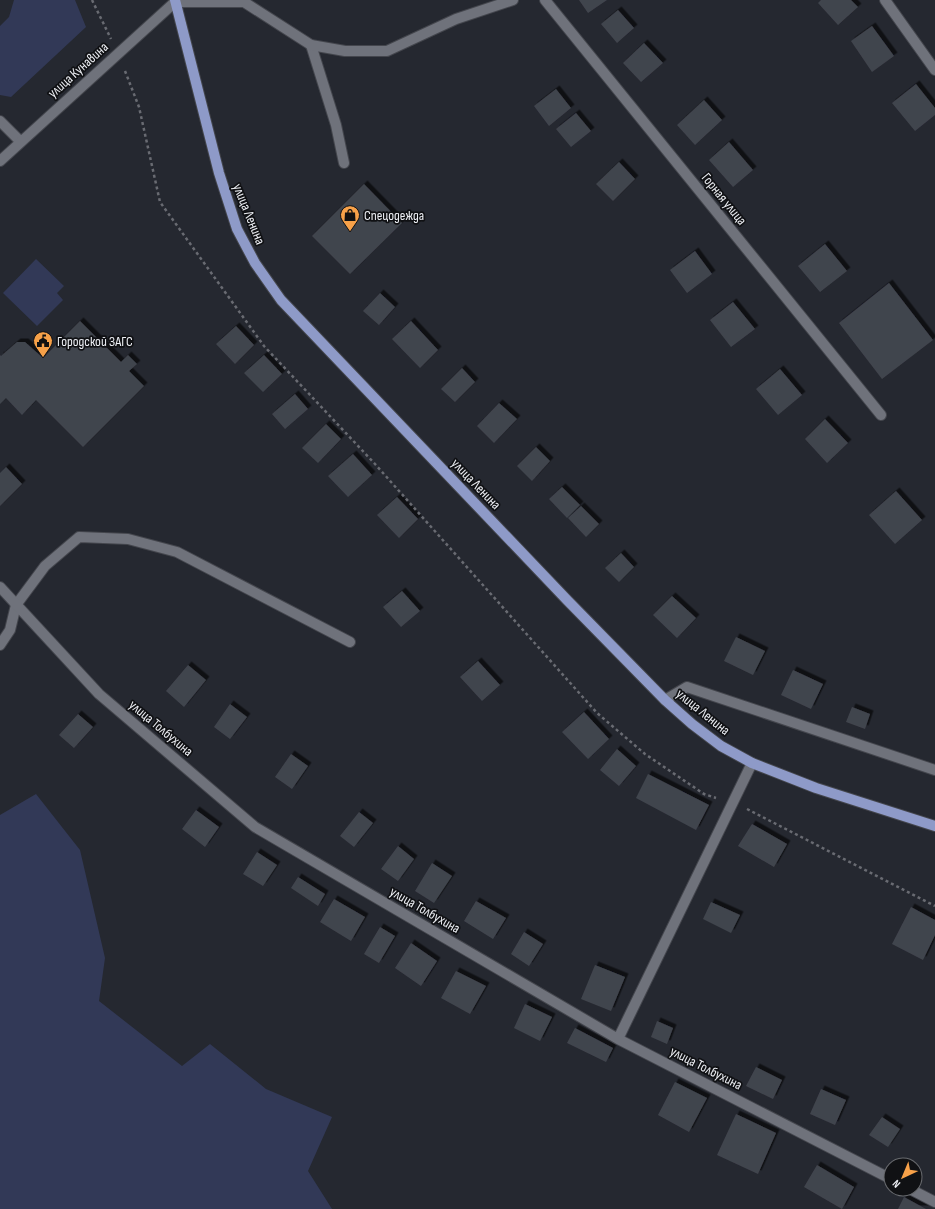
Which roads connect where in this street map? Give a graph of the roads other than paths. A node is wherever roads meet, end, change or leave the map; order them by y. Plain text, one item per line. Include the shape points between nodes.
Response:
1 (512, 0) edge
2 (545, 0) edge
3 (885, 0) edge
4 (175, 1) edge
5 (311, 45) junction
6 (935, 70) edge
7 (0, 121) edge
8 (20, 141) junction
9 (0, 160) edge
10 (344, 163) dead end
11 (881, 415) dead end
12 (0, 587) edge
13 (16, 605) junction
14 (350, 642) dead end
15 (0, 645) edge
16 (665, 700) junction
17 (752, 763) junction
18 (935, 770) edge
19 (935, 826) edge
20 (618, 1039) junction
21 (883, 1175) edge
22 (923, 1196) edge
23 (935, 1202) edge

1 - 5 street via 456,20 387,51 345,51
2 - 11 street, Горная улица
3 - 6 street
4 - 5 street via 244,2
4 - 8 street, улица Кунавина
4 - 16 main road, улица Ленина via 219,173 237,229 255,263 281,300
5 - 10 street via 336,125
7 - 8 street
8 - 9 street, улица Кунавина
12 - 13 street, улица Толбухина
13 - 14 street via 45,566 79,537 128,538 178,552
13 - 15 street via 10,630
13 - 20 street, улица Толбухина via 99,694 255,827
16 - 17 main road, улица Ленина via 721,746
16 - 18 street via 687,687
17 - 19 main road, улица Ленина via 816,788
17 - 20 street
20 - 21 street, улица Толбухина
22 - 23 street

